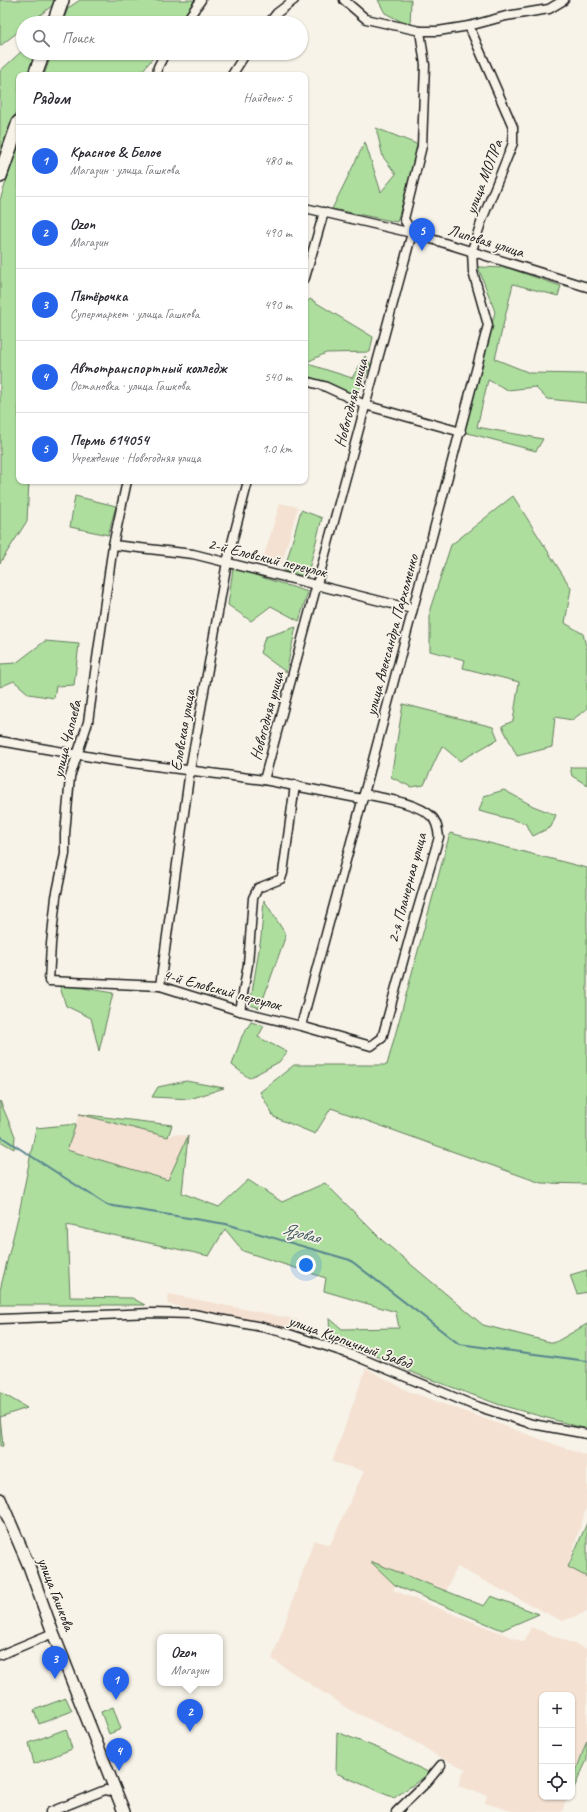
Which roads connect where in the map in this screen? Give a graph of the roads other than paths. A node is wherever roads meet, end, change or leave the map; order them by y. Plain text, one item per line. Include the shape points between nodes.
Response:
1 (62, 0) edge
2 (201, 0) edge
3 (294, 0) edge
4 (344, 0) edge
5 (564, 0) edge
6 (56, 16) edge
7 (190, 16) edge
8 (275, 16) edge
9 (469, 26) junction
10 (420, 31) junction
11 (40, 60) edge
12 (162, 60) edge
13 (242, 60) edge
14 (36, 72) edge
15 (157, 72) edge
16 (234, 72) edge
17 (16, 131) edge
18 (0, 176) edge
19 (308, 209) edge
20 (324, 212) junction
21 (412, 233) junction
22 (472, 250) junction
23 (308, 268) edge
24 (587, 287) edge
25 (308, 382) edge
26 (365, 405) junction
27 (461, 432) junction
28 (126, 484) edge
29 (247, 484) edge
30 (113, 545) junction
31 (227, 562) junction
32 (316, 586) junction
33 (412, 609) junction
34 (0, 741) edge
35 (78, 754) junction
36 (190, 770) junction
37 (264, 780) junction
38 (295, 785) junction
39 (363, 797) junction
40 (49, 981) joint
41 (160, 986) junction
42 (240, 1011) junction
43 (301, 1026) junction
44 (382, 1038) joint
45 (0, 1319) edge
46 (587, 1434) edge
47 (0, 1499) edge
48 (53, 1633) junction
49 (0, 1654) edge
50 (441, 1765) dead end
51 (116, 1792) junction
52 (50, 1812) edge
53 (124, 1812) edge
54 (396, 1812) edge

1 - 6 main road
2 - 7 street
3 - 8 street
4 - 10 street via 366,18
5 - 9 street via 550,10 506,16
9 - 10 street
9 - 22 street, улица МОПРа via 512,122 514,143
10 - 21 street via 424,65 422,146 404,219
11 - 14 main road
12 - 15 street
13 - 16 street
17 - 18 main road
19 - 20 street, Липовая улица
20 - 21 street, Липовая улица
20 - 23 street
21 - 22 street, Липовая улица
21 - 26 street, Новогодняя улица
22 - 24 street, Липовая улица
22 - 27 street, улица Александра Пархоменко via 473,272 488,325
25 - 26 street via 324,386
26 - 27 street
26 - 32 street, Новогодняя улица
27 - 33 street, улица Александра Пархоменко
28 - 30 street, улица Чапаева
29 - 31 street, Еловская улица
30 - 31 street, 2-й Еловский переулок via 193,554
30 - 35 street, улица Чапаева via 88,722
31 - 32 street, 2-й Еловский переулок
31 - 36 street, Еловская улица
32 - 33 street, 2-й Еловский переулок
32 - 37 street, Новогодняя улица
33 - 39 street, улица Александра Пархоменко
34 - 35 street, 2-я Планерная улица
35 - 36 street, 2-я Планерная улица
35 - 40 street, улица Чапаева via 70,777 65,854 56,897
36 - 37 street, 2-я Планерная улица
36 - 41 street, Еловская улица
37 - 38 street, 2-я Планерная улица
38 - 39 street, 2-я Планерная улица
38 - 42 street via 284,873 281,879 258,888 253,898 248,964
39 - 43 street, улица Александра Пархоменко
39 - 44 street, 2-я Планерная улица via 403,803 424,811 437,825 439,837
40 - 41 street, 4-й Еловский переулок
41 - 42 street, 4-й Еловский переулок
42 - 43 street, 4-й Еловский переулок
43 - 44 street, 4-й Еловский переулок via 371,1046
45 - 46 street, улица Кирпичный Завод via 193,1314 304,1338 353,1355 473,1405 532,1424
47 - 48 street, улица Гашкова via 29,1566
48 - 49 street
48 - 51 street, улица Гашкова
50 - 54 street
51 - 52 street via 105,1790
51 - 53 street, улица Гашкова

